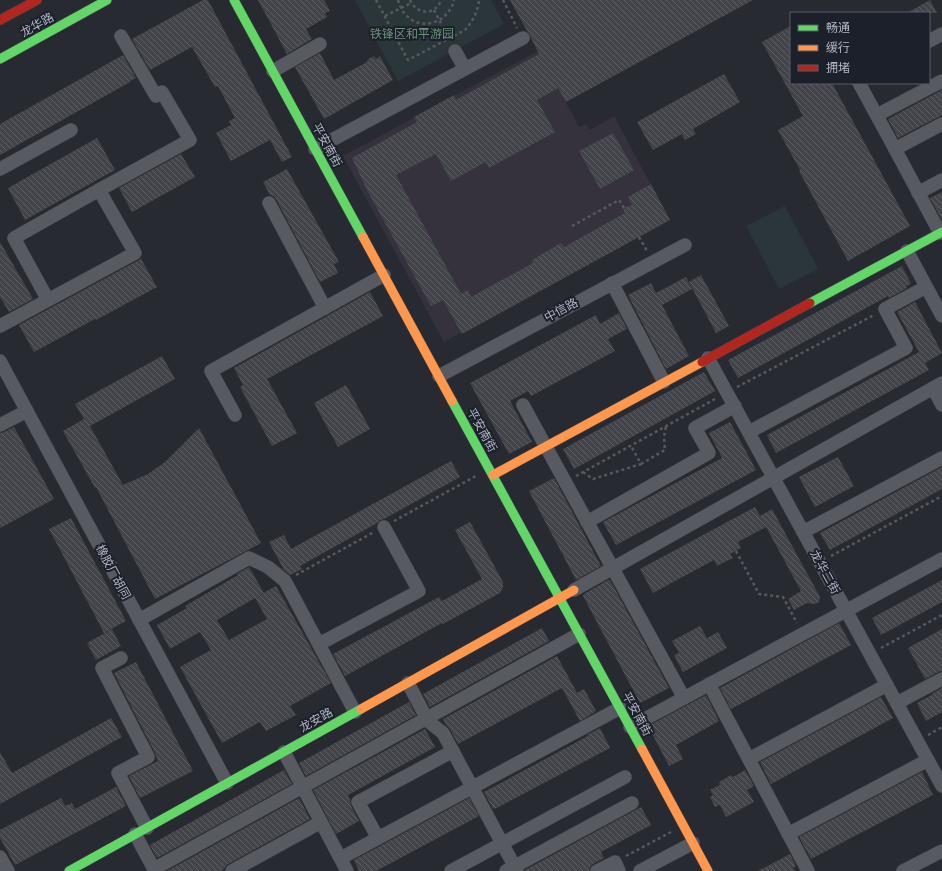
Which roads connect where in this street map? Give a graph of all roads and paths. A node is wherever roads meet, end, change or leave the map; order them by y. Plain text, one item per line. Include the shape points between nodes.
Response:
1 (37, 0) edge
2 (107, 0) edge
3 (234, 0) edge
4 (376, 0) edge
5 (398, 0) edge
6 (441, 0) edge
7 (454, 0) edge
8 (479, 0) edge
9 (503, 0) edge
10 (411, 2) edge
11 (401, 8) junction
12 (434, 10) junction
13 (385, 16) junction
14 (0, 20) edge
15 (439, 20) junction
16 (942, 34) edge
17 (121, 36) dead end
18 (448, 38) junction
19 (523, 38) joint
20 (930, 40) edge
21 (320, 44) dead end
22 (455, 51) joint
23 (0, 59) edge
24 (465, 69) junction
25 (273, 70) junction
26 (942, 81) edge
27 (861, 84) edge
28 (877, 116) junction
29 (942, 124) edge
30 (71, 130) dead end
31 (315, 149) junction
32 (895, 149) junction
33 (0, 168) edge
34 (942, 180) edge
35 (99, 190) junction
36 (918, 193) junction
37 (269, 203) dead end
38 (624, 208) dead end
39 (572, 226) dead end
40 (941, 233) edge
41 (685, 245) dead end
42 (907, 251) junction
43 (384, 275) junction
44 (612, 283) junction
45 (926, 287) junction
46 (938, 298) edge
47 (48, 300) junction
48 (325, 308) junction
49 (942, 316) edge
50 (0, 326) edge
51 (708, 358) junction
52 (0, 361) edge
53 (438, 376) junction
54 (664, 382) junction
55 (938, 386) edge
56 (523, 405) dead end
57 (942, 405) edge
58 (735, 406) junction
59 (27, 411) junction
60 (235, 415) dead end
61 (0, 425) edge
62 (666, 426) dead end
63 (749, 432) junction
64 (546, 446) junction
65 (631, 446) dead end
66 (942, 458) edge
67 (641, 464) junction
68 (583, 472) dead end
69 (493, 475) junction
70 (774, 478) junction
71 (942, 496) edge
72 (587, 522) junction
73 (384, 527) dead end
74 (803, 532) junction
75 (736, 551) dead end
76 (942, 558) edge
77 (820, 562) junction
78 (613, 568) junction
79 (574, 590) joint
80 (560, 598) junction
81 (846, 610) junction
82 (942, 615) edge
83 (139, 620) junction
84 (579, 634) junction
85 (803, 634) junction
86 (319, 644) junction
87 (870, 654) junction
88 (121, 658) dead end
89 (942, 679) edge
90 (408, 683) junction
91 (709, 684) junction
92 (887, 685) junction
93 (684, 698) junction
94 (897, 703) junction
95 (620, 708) junction
96 (355, 712) junction
97 (426, 718) junction
98 (630, 727) junction
99 (453, 751) junction
100 (284, 752) junction
101 (749, 759) junction
102 (928, 760) junction
103 (625, 777) dead end
104 (227, 784) junction
105 (942, 786) edge
106 (302, 787) junction
107 (472, 787) junction
108 (632, 803) dead end
109 (321, 822) junction
110 (683, 825) junction
111 (147, 828) junction
112 (135, 834) junction
113 (788, 834) junction
114 (378, 838) junction
115 (502, 843) junction
116 (693, 843) junction
117 (942, 851) edge
118 (0, 857) edge
119 (341, 858) junction
120 (617, 866) edge
121 (513, 869) edge
122 (154, 870) edge
123 (8, 871) edge
124 (69, 871) edge
125 (232, 871) edge
126 (347, 871) edge
127 (451, 871) edge
128 (597, 871) edge
129 (640, 871) edge
130 (708, 871) edge
131 (808, 871) edge
132 (903, 871) edge

1 - 14 street, 龙华路
2 - 23 street, 龙华路
3 - 25 street, 平安南街
4 - 13 path
5 - 11 path
6 - 12 path
7 - 15 path via 447,15
8 - 18 path via 471,23 465,30
9 - 19 path
10 - 11 path
10 - 12 path via 423,12
11 - 13 path
11 - 15 path via 413,21 430,23
12 - 15 path
13 - 18 path via 408,60
15 - 18 path
16 - 20 street
17 - 35 street via 156,96 162,92 190,140
18 - 22 path
19 - 24 street
21 - 25 street
22 - 24 street
24 - 31 street
25 - 31 street, 平安南街
26 - 28 street
27 - 28 street
28 - 32 street
29 - 32 street
30 - 33 street
31 - 43 street, 平安南街
32 - 36 street
34 - 36 street
35 - 47 street via 14,238
35 - 47 street via 135,253
36 - 40 street
37 - 48 street
38 - 39 path via 619,200
40 - 42 street
41 - 44 street, 中信路
42 - 45 street
42 - 51 street
43 - 48 street
43 - 53 street, 平安南街
44 - 53 street, 中信路
44 - 54 street
45 - 46 street
45 - 63 street via 885,309 906,348
46 - 49 street
47 - 50 street
48 - 60 street via 211,371
51 - 54 street
51 - 58 street, 龙华二街
52 - 59 street, 橡胶厂胡同
53 - 69 street, 平安南街
54 - 64 street
55 - 57 street
55 - 70 street
56 - 64 street
58 - 63 street, 龙华二街
58 - 72 street via 695,428 709,453
59 - 61 street
59 - 83 street, 橡胶厂胡同
62 - 67 path via 665,450
63 - 70 street, 龙华二街
64 - 69 street
64 - 72 street
65 - 67 path
66 - 74 street
67 - 68 path via 593,479
69 - 80 street, 平安南街
70 - 74 street, 龙华二街
70 - 78 street
71 - 77 path
72 - 78 street
73 - 86 street via 418,591
74 - 77 street, 龙华二街
75 - 85 path via 759,594 783,597
76 - 81 street
77 - 81 street, 龙华二街
78 - 79 street
78 - 93 street
79 - 80 street, 龙安路
80 - 84 street, 平安南街
80 - 90 street, 龙安路
81 - 85 street
81 - 87 street, 龙华二街
82 - 87 path
83 - 86 street via 250,558 268,567 285,581
83 - 104 street, 橡胶厂胡同
84 - 95 street, 平安南街
84 - 97 street
85 - 91 street
86 - 96 street
87 - 92 street, 龙华二街
88 - 111 street via 102,668 148,757 118,773
89 - 94 street
90 - 96 street, 龙安路
90 - 97 street
91 - 93 street
91 - 101 street
92 - 94 street, 龙华二街
92 - 101 street
93 - 98 street
94 - 102 street, 龙华二街
95 - 98 street, 平安南街
95 - 107 street
96 - 100 street, 龙安路
97 - 99 street via 443,732
97 - 106 street
98 - 110 street, 平安南街
99 - 107 street
99 - 114 street via 358,802
100 - 104 street, 龙安路
100 - 106 street
101 - 113 street
102 - 105 street, 龙华二街
102 - 113 street
103 - 115 street
104 - 111 street, 龙安路
106 - 109 street
106 - 122 street
107 - 114 street
107 - 115 street
108 - 121 street
109 - 119 street
109 - 125 street
110 - 116 street, 平安南街
110 - 120 path
111 - 112 street, 龙安路
112 - 122 street
112 - 124 street, 龙安路
113 - 131 street
114 - 119 street
115 - 121 street
115 - 127 street
116 - 129 street
116 - 130 street, 平安南街
117 - 132 street
118 - 123 street
119 - 126 street
120 - 128 street

